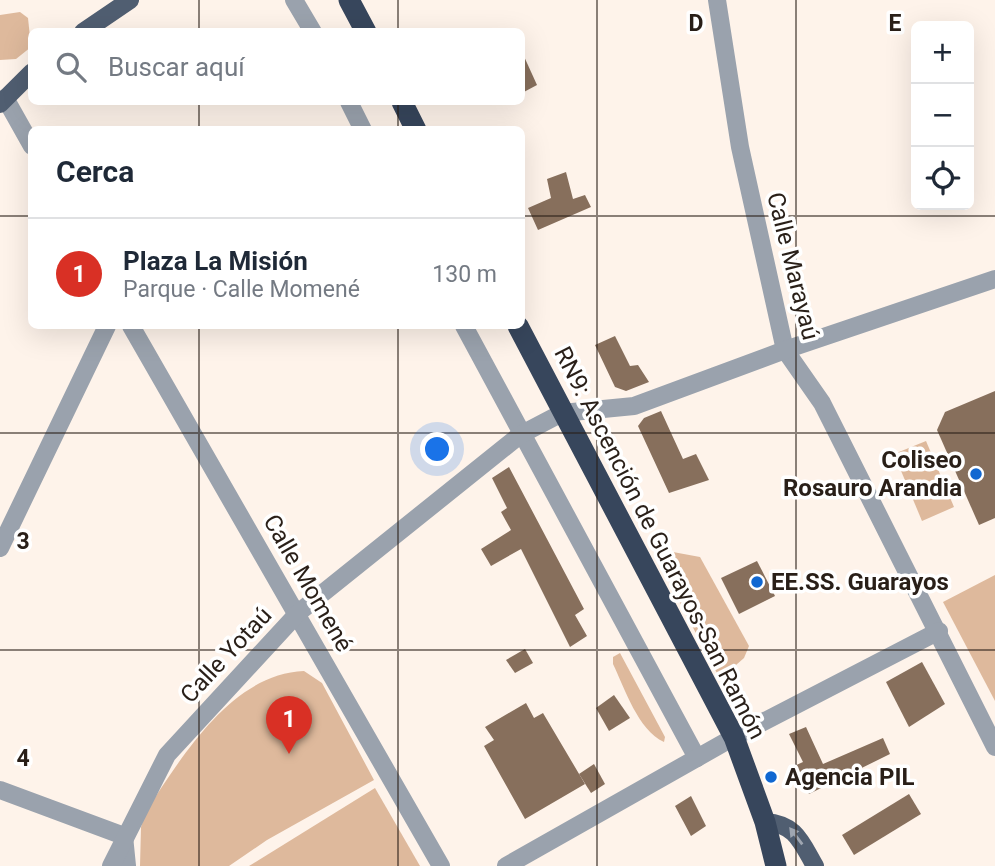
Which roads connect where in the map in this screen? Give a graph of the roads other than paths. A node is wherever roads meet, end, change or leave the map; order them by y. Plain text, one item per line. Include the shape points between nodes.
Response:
1 (130, 0) edge
2 (294, 0) edge
3 (349, 0) edge
4 (718, 0) edge
5 (89, 28) edge
6 (311, 28) edge
7 (364, 28) edge
8 (28, 76) edge
9 (3, 101) edge
10 (350, 105) edge
11 (404, 105) edge
12 (361, 126) edge
13 (414, 126) edge
14 (28, 140) edge
15 (995, 279) edge
16 (106, 329) edge
17 (133, 329) edge
18 (466, 329) edge
19 (519, 329) edge
20 (785, 350) junction
21 (562, 413) junction
22 (520, 435) junction
23 (0, 548) edge
24 (298, 613) junction
25 (939, 631) junction
26 (734, 737) junction
27 (995, 747) edge
28 (697, 758) junction
29 (0, 790) edge
30 (765, 822) junction
31 (124, 836) junction
32 (111, 866) edge
33 (127, 866) edge
34 (442, 866) edge
35 (506, 866) edge
36 (776, 866) edge
37 (815, 866) edge

1 - 5 main road
2 - 6 street
3 - 7 highway
4 - 20 street, Calle Marayaú via 740,147
8 - 9 main road
9 - 14 street
10 - 12 street
11 - 13 highway
15 - 20 street
16 - 23 street
17 - 24 street, Calle Momené
18 - 22 street
19 - 21 highway, RN9: Ascención de Guarayos-San Ramón
20 - 21 street via 634,406
20 - 25 street, Calle Marayaú via 822,404
21 - 22 street, Calle Yotaú
21 - 26 highway, RN9: Ascención de Guarayos-San Ramón
22 - 24 street, Calle Yotaú
22 - 28 street
24 - 31 street, Calle Yotaú via 167,755
24 - 34 street, Calle Momené
25 - 26 street
25 - 27 street, Calle Marayaú
26 - 28 street
26 - 30 highway, RN9: Ascención de Guarayos-San Ramón
28 - 35 street
29 - 31 street
30 - 36 highway, RN9: Ascención de Guarayos-San Ramón
37 -> 30 main road via 791,828
31 - 32 street, Calle Yotaú
31 - 33 street

